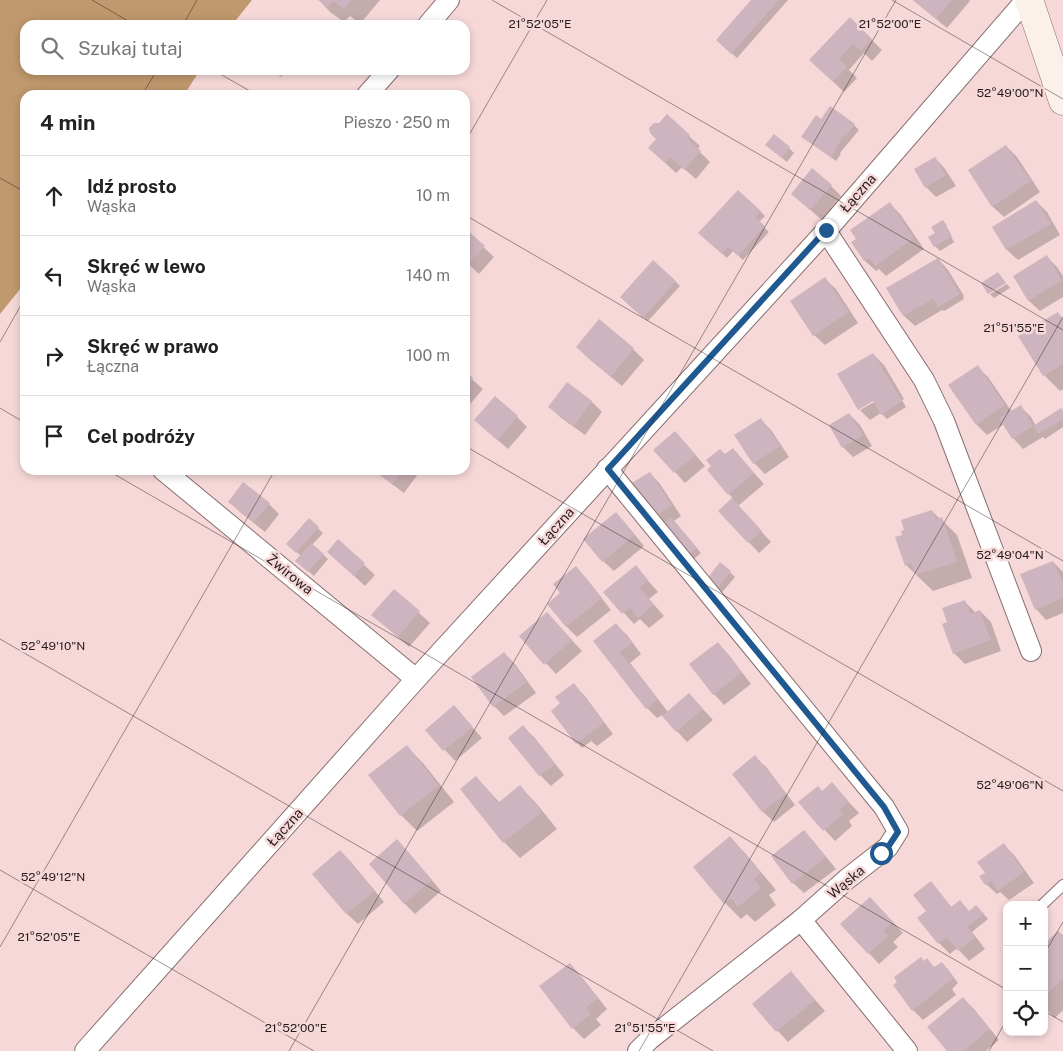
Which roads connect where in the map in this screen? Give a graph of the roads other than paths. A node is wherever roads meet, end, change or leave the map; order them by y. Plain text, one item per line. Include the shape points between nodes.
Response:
1 (449, 0) edge
2 (1027, 0) edge
3 (432, 20) edge
4 (1058, 70) edge
5 (385, 75) edge
6 (371, 90) edge
7 (1063, 101) edge
8 (826, 230) junction
9 (608, 469) junction
10 (169, 475) edge
11 (1031, 651) dead end
12 (416, 679) junction
13 (1063, 885) edge
14 (1046, 901) edge
15 (801, 920) junction
16 (85, 1051) edge
17 (638, 1051) edge
18 (907, 1051) edge

1 - 3 street
2 - 4 street
2 - 8 street, Łączna
4 - 7 street
5 - 6 street
8 - 9 street, Łączna
8 - 11 street via 924,380 940,413
9 - 12 street, Łączna
9 - 15 street, Wąska via 884,807 898,832 888,847
10 - 12 street, Żwirowa
12 - 16 street, Łączna
13 - 14 lane
15 - 17 street
15 - 18 street

